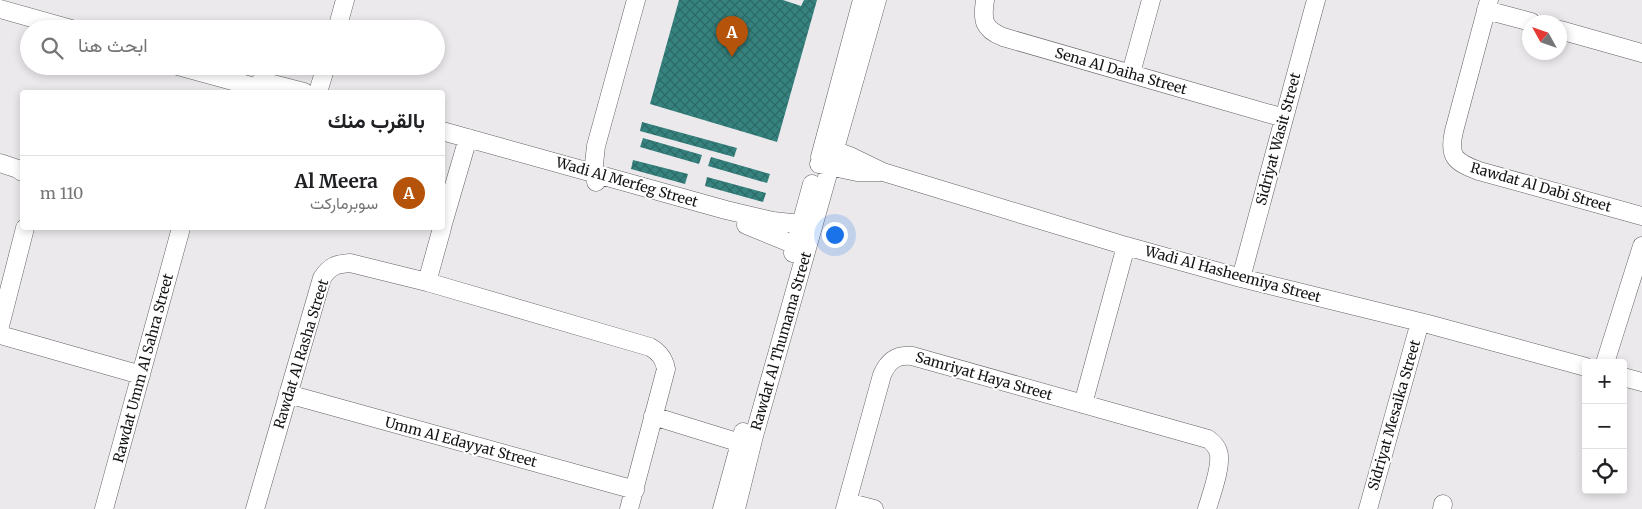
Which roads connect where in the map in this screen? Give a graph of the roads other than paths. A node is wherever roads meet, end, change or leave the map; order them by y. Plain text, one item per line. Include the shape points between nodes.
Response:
1 (346, 0) edge
2 (626, 0) edge
3 (636, 0) edge
4 (862, 0) edge
5 (877, 0) edge
6 (985, 0) edge
7 (1151, 0) edge
8 (1316, 0) edge
9 (1488, 5) edge
10 (0, 9) edge
11 (0, 17) edge
12 (1522, 18) edge
13 (40, 20) edge
14 (340, 20) edge
15 (20, 23) edge
16 (1567, 32) edge
17 (1642, 53) edge
18 (1131, 73) junction
19 (323, 75) edge
20 (216, 78) edge
21 (265, 90) edge
22 (291, 90) edge
23 (319, 90) edge
24 (1284, 118) junction
25 (445, 132) edge
26 (445, 139) edge
27 (467, 142) junction
28 (827, 156) junction
29 (0, 163) edge
30 (20, 170) edge
31 (570, 170) junction
32 (595, 178) junction
33 (1642, 216) edge
34 (445, 217) edge
35 (807, 225) junction
36 (24, 230) edge
37 (173, 230) edge
38 (180, 230) edge
39 (441, 230) edge
40 (1126, 246) junction
41 (1642, 246) edge
42 (801, 247) junction
43 (1241, 278) junction
44 (427, 282) junction
45 (1424, 323) junction
46 (0, 326) edge
47 (0, 335) edge
48 (1606, 359) edge
49 (1582, 366) edge
50 (137, 374) junction
51 (1627, 378) edge
52 (1642, 382) edge
53 (288, 394) junction
54 (1083, 404) junction
55 (654, 412) junction
56 (747, 440) junction
57 (634, 490) junction
58 (846, 505) edge
59 (97, 509) edge
60 (104, 509) edge
61 (255, 509) edge
62 (629, 509) edge
63 (722, 509) edge
64 (736, 509) edge
65 (874, 509) edge
66 (1207, 509) edge
67 (1368, 509) edge
68 (1376, 509) edge

1 - 14 street
2 - 31 street via 586,142
3 - 32 street via 596,146
4 - 28 street, Rawdat Al Thumama Street
5 - 28 street, Rawdat Al Thumama Street
6 - 18 street, Sena Al Daiha Street via 984,22 994,34
7 - 18 street
8 - 24 street, Sidriyat Wasit Street
9 - 12 street
9 - 33 street, Rawdat Al Dabi Street via 1454,131 1452,155 1479,171
10 - 13 street
11 - 15 street
16 - 17 street
18 - 24 street, Sena Al Daiha Street
19 - 23 street
20 - 21 street
20 - 22 street
24 - 43 street, Sidriyat Wasit Street
25 - 27 street, Wadi Al Merfeg Street
26 - 27 street, Wadi Al Merfeg Street
27 - 31 street, Wadi Al Merfeg Street
27 - 34 street
28 - 35 street, Rawdat Al Thumama Street
28 - 40 street, Wadi Al Hasheemiya Street via 858,172 883,172
29 - 30 street
31 - 32 street, Wadi Al Merfeg Street
32 - 35 street, Wadi Al Merfeg Street via 773,221
32 - 42 street, Wadi Al Merfeg Street via 762,230
35 - 42 street, Rawdat Al Thumama Street
36 - 46 street
37 - 50 street, Rawdat Umm Al Sahra Street
38 - 50 street, Rawdat Umm Al Sahra Street
39 - 44 street
40 - 43 street, Wadi Al Hasheemiya Street
40 - 54 street
41 - 48 street
42 - 56 street, Rawdat Al Thumama Street
43 - 45 street, Wadi Al Hasheemiya Street
44 - 53 street, Rawdat Al Rasha Street via 350,263 337,264 327,270
44 - 55 street, Rawdat Al Rasha Street via 656,350 666,369
45 - 49 street, Wadi Al Hasheemiya Street
45 - 67 street, Sidriyat Mesaika Street
45 - 68 street, Sidriyat Mesaika Street
47 - 50 street
50 - 59 street, Rawdat Umm Al Sahra Street
50 - 60 street, Rawdat Umm Al Sahra Street
51 - 52 street
53 - 57 street, Umm Al Edayyat Street
53 - 61 street, Rawdat Al Rasha Street
54 - 58 street, Samriyat Haya Street via 912,356 897,356 882,375
54 - 66 street, Samriyat Haya Street via 1200,436 1213,443 1220,456
55 - 56 street
55 - 57 street, Rawdat Al Rasha Street
56 - 63 street, Rawdat Al Thumama Street
56 - 64 street, Rawdat Al Thumama Street
57 - 62 street, Rawdat Al Rasha Street
58 - 65 street

